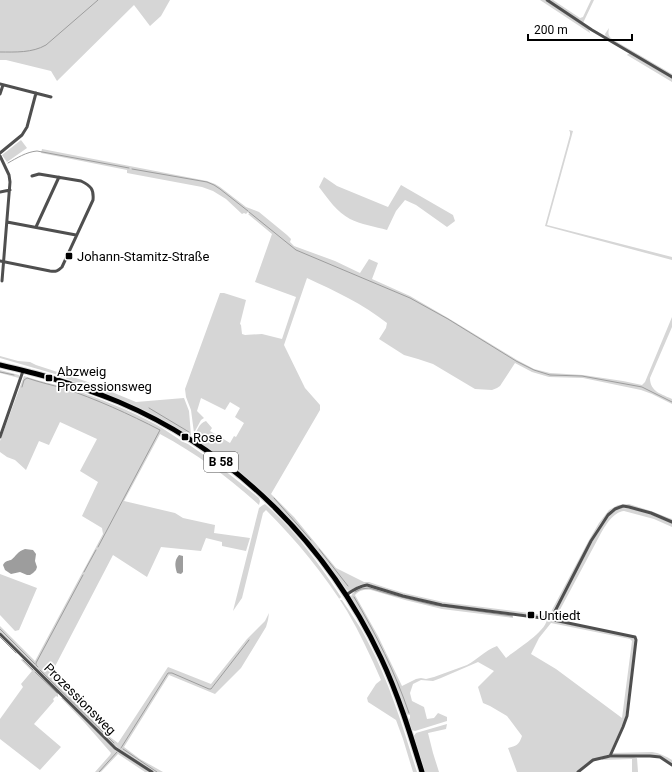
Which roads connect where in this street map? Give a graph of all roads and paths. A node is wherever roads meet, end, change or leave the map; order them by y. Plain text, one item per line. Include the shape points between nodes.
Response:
1 (547, 0) edge
2 (672, 77) edge
3 (1, 84) edge
4 (36, 93) junction
5 (0, 94) edge
6 (52, 97) dead end
7 (0, 154) edge
8 (32, 176) dead end
9 (59, 177) junction
10 (10, 190) junction
11 (0, 192) edge
12 (7, 222) junction
13 (36, 227) junction
14 (76, 235) junction
15 (2, 262) edge
16 (2, 281) dead end
17 (0, 365) edge
18 (23, 371) junction
19 (0, 437) edge
20 (672, 522) edge
21 (346, 595) junction
22 (549, 619) junction
23 (0, 634) edge
24 (610, 756) junction
25 (672, 765) edge
26 (152, 772) edge
27 (422, 772) edge
28 (578, 772) edge

1 - 2 street
3 - 4 street
3 - 5 street
4 - 6 street
4 - 7 street via 27,127
7 - 10 street via 9,175
8 - 9 street via 39,174
9 - 13 street
9 - 14 street via 81,181 91,187 93,193
10 - 11 street
10 - 12 street
12 - 13 street
12 - 15 street
13 - 14 street
14 - 15 street via 62,267 55,272
15 - 16 street
17 - 18 main road, B 58
18 - 19 street
18 - 21 main road, B 58 via 84,388 141,412 216,458 254,488 287,520 318,556
20 - 22 street via 629,507 615,509 591,541
21 - 22 street via 367,585 442,605
21 - 27 main road, B 58 via 366,628 389,676
22 - 24 street via 636,638 625,722
23 - 26 street, Prozessionsweg via 115,748
24 - 25 street via 660,757
24 - 28 street via 594,760

